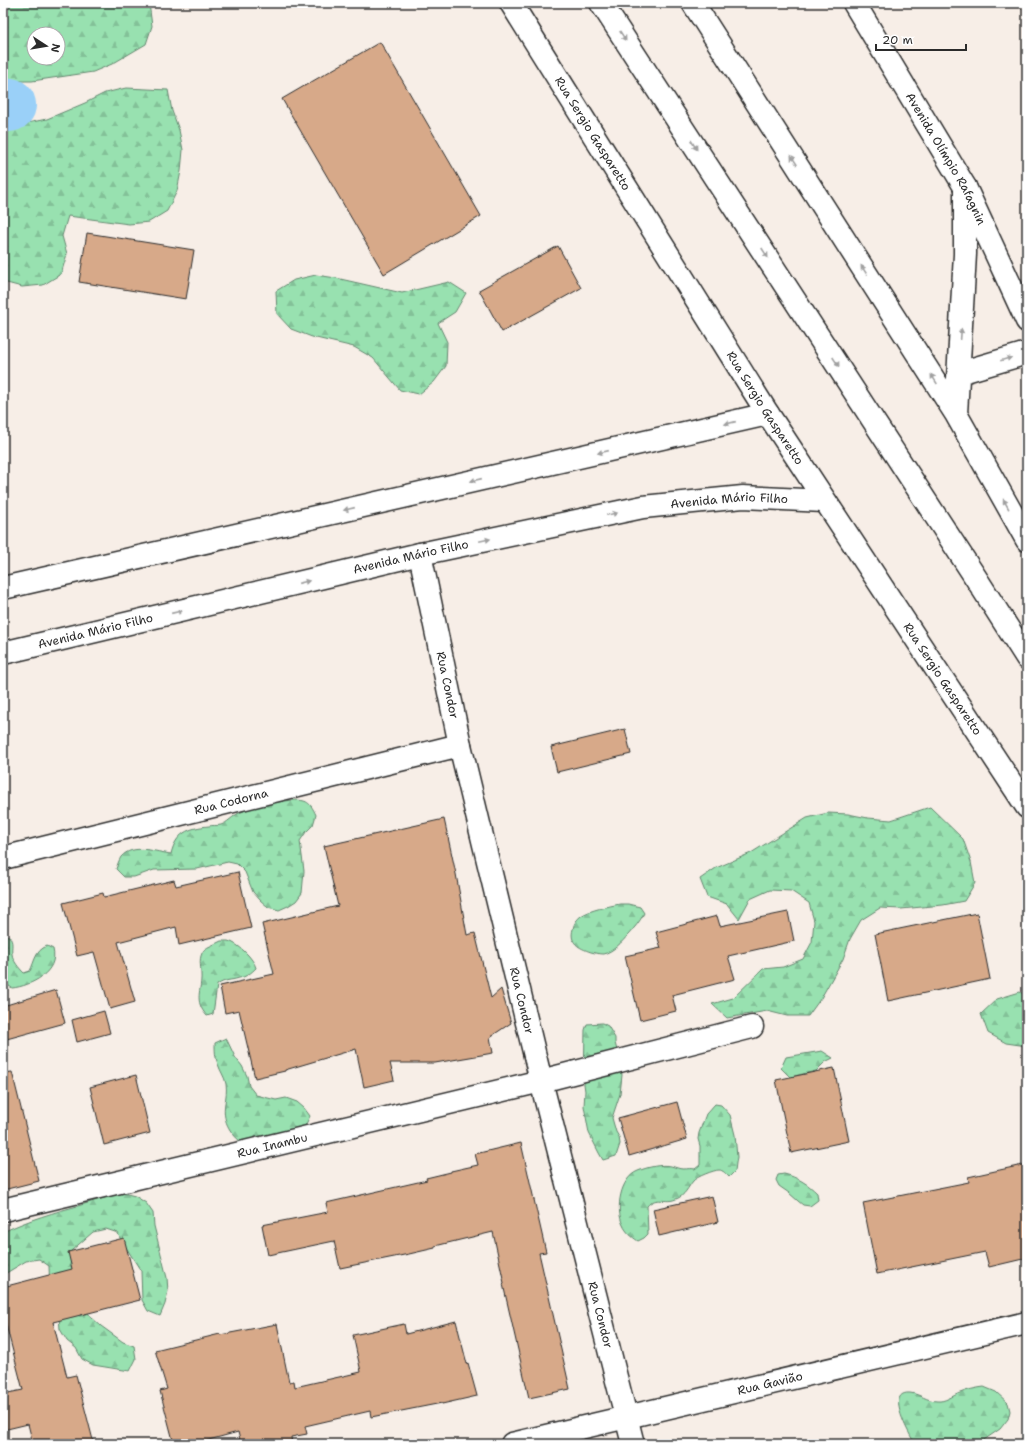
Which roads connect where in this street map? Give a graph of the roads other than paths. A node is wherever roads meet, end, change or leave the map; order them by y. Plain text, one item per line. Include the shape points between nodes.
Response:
1 (511, 3) edge
2 (601, 3) edge
3 (693, 3) edge
4 (854, 3) edge
5 (965, 187) junction
6 (1027, 321) edge
7 (1027, 353) edge
8 (959, 373) junction
9 (768, 414) junction
10 (956, 414) junction
11 (824, 500) junction
12 (1027, 540) edge
13 (420, 554) junction
14 (3, 588) edge
15 (3, 653) edge
16 (1027, 658) edge
17 (460, 745) junction
18 (1027, 807) edge
19 (3, 858) edge
20 (752, 1027) dead end
21 (541, 1081) junction
22 (3, 1210) edge
23 (1027, 1323) edge
24 (625, 1417) junction
25 (512, 1444) edge
26 (633, 1444) edge

1 - 9 main road, Rua Sergio Gasparetto
2 -> 16 main road
10 -> 3 main road
4 - 5 main road, Avenida Olímpio Rafagnin
5 - 6 main road, Avenida Olímpio Rafagnin
8 -> 5 main road via 965,254
8 -> 7 main road
8 - 10 main road
9 - 11 main road, Rua Sergio Gasparetto
9 -> 14 main road
12 -> 10 main road
13 -> 11 main road, Avenida Mário Filho via 643,507 743,497
11 - 18 main road, Rua Sergio Gasparetto
15 -> 13 main road, Avenida Mário Filho
13 - 17 main road, Rua Condor
17 - 19 main road, Rua Codorna
17 - 21 main road, Rua Condor
20 - 21 main road, Rua Inambu
21 - 22 main road, Rua Inambu
21 - 24 main road, Rua Condor
23 - 24 main road, Rua Gavião
24 - 25 main road, Rua Gavião
24 - 26 main road, Rua Condor

